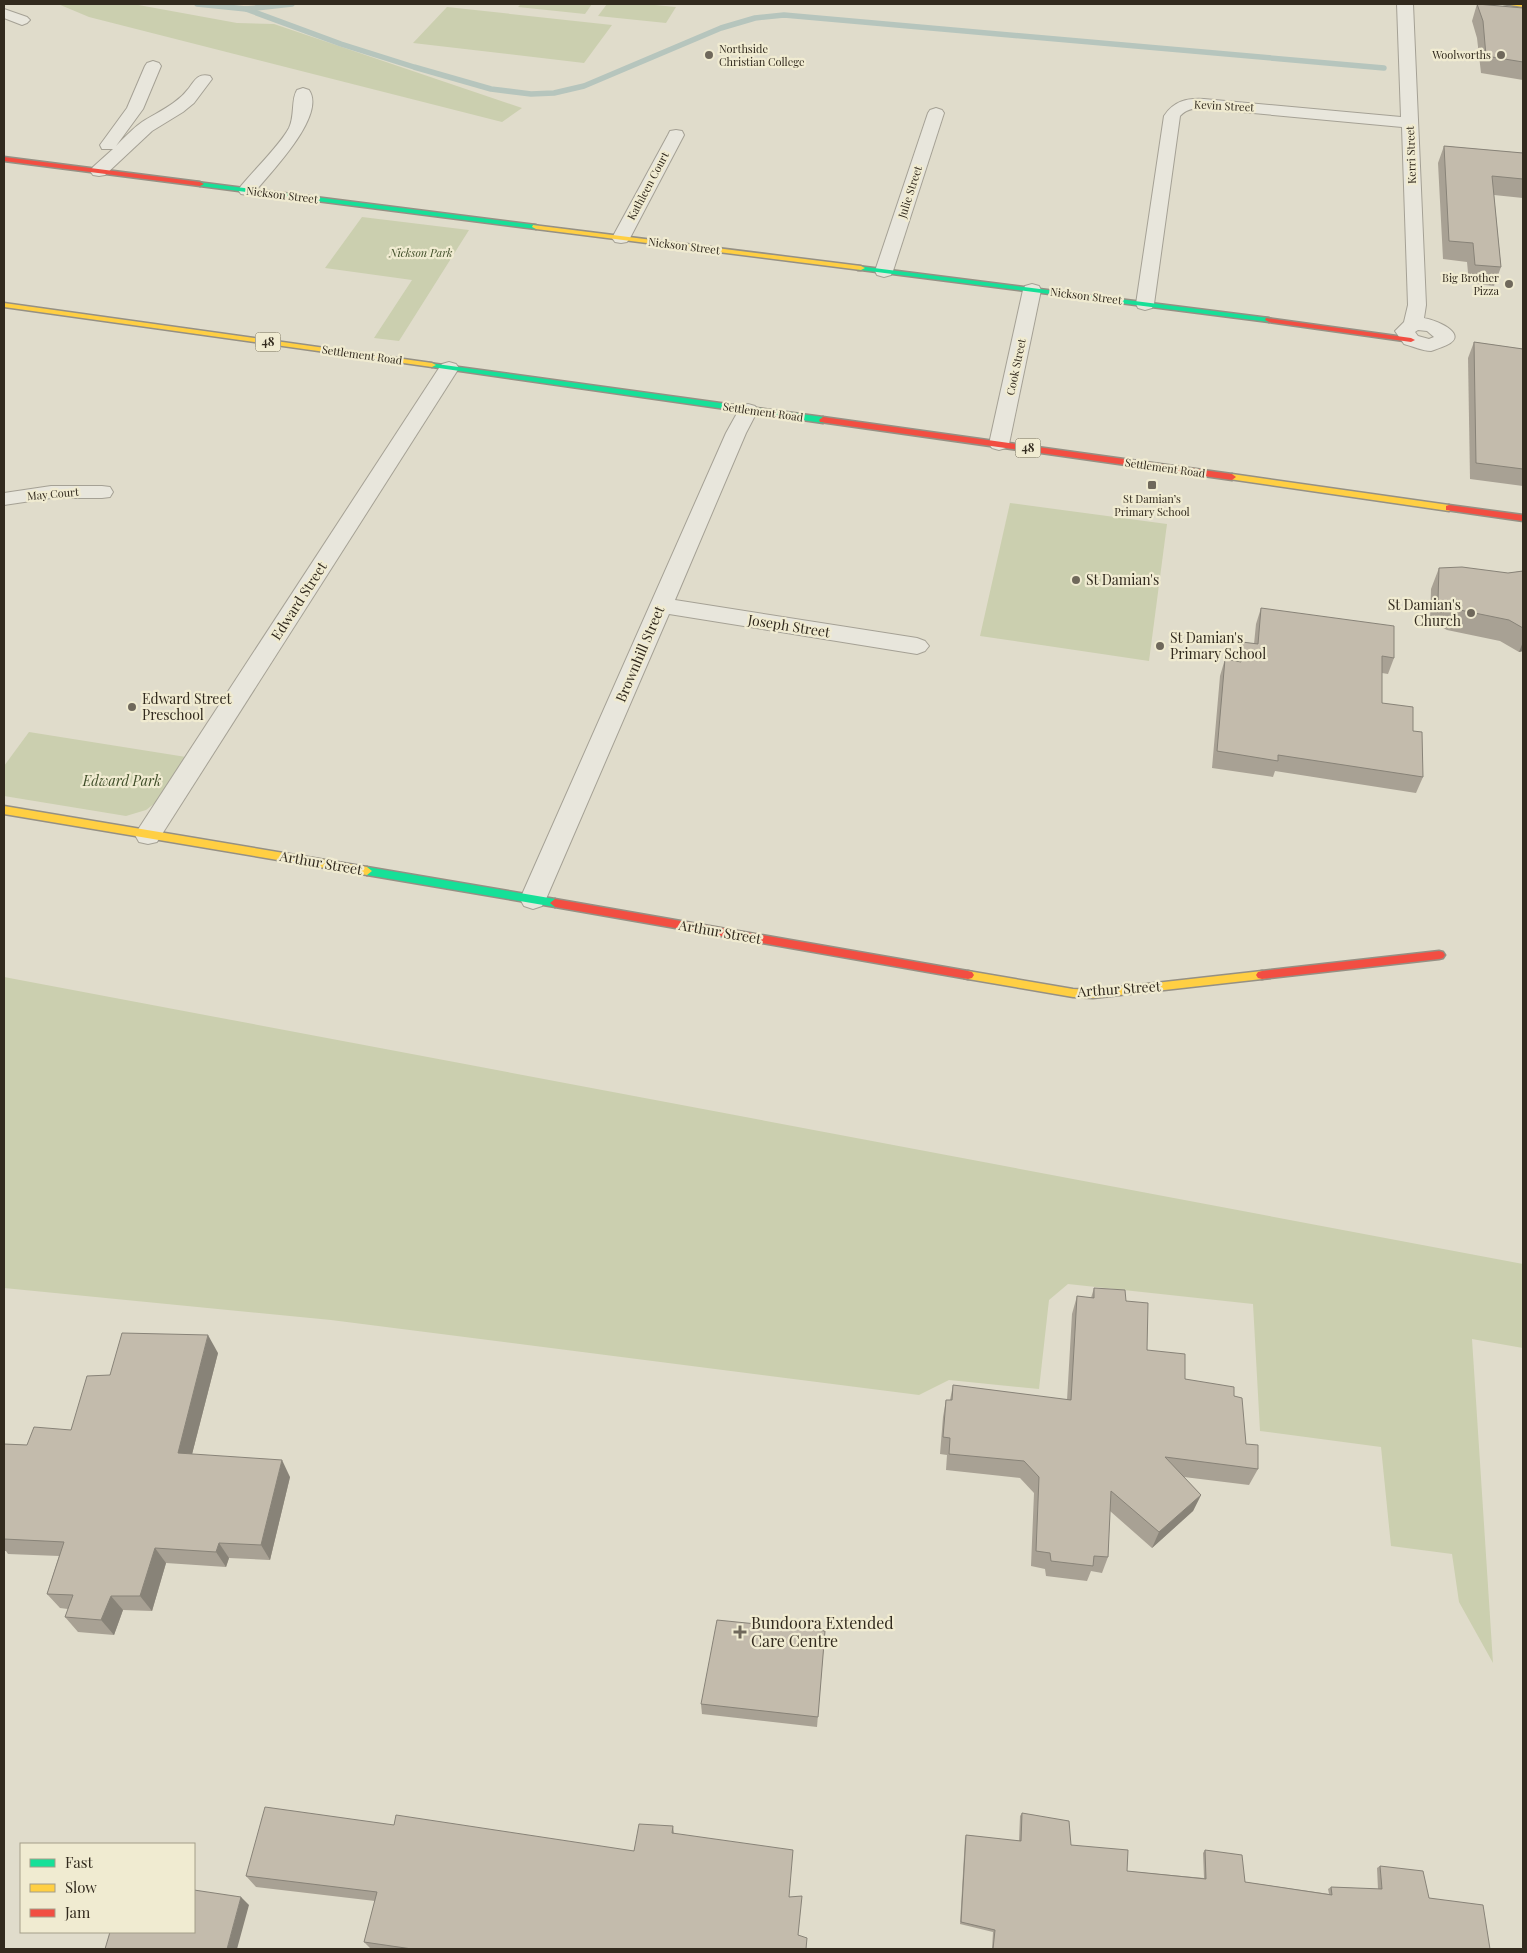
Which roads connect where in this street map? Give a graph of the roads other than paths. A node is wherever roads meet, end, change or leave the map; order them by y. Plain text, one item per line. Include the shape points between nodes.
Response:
1 (1405, 4) edge
2 (1507, 4) edge
3 (1523, 5) edge
4 (4, 13) edge
5 (22, 20) dead end
6 (153, 66) dead end
7 (204, 79) dead end
8 (303, 93) dead end
9 (1167, 97) dead end
10 (1184, 105) junction
11 (936, 113) dead end
12 (1410, 123) junction
13 (676, 135) dead end
14 (4, 159) edge
15 (92, 170) junction
16 (247, 190) junction
17 (621, 238) junction
18 (884, 271) junction
19 (1032, 290) junction
20 (1145, 304) junction
21 (4, 305) edge
22 (1414, 330) joint
23 (1364, 332) joint
24 (449, 368) junction
25 (748, 410) junction
26 (999, 444) junction
27 (102, 492) dead end
28 (4, 499) edge
29 (1523, 518) edge
30 (662, 606) junction
31 (917, 646) dead end
32 (4, 810) edge
33 (148, 835) junction
34 (533, 899) junction
35 (1439, 955) dead end

1 - 12 street, Kerri Street
2 - 3 street
4 - 5 street
6 - 15 street via 135,109
7 - 15 street via 177,110 146,127
8 - 16 street via 302,115 296,130
9 - 10 street
10 - 12 street, Kevin Street via 1210,104
10 - 20 street, Kevin Street via 1172,116
11 - 18 street, Julie Street
12 - 22 street, Kerri Street via 1417,305
13 - 17 street, Kathleen Court
14 - 15 street, Nickson Street
15 - 16 street, Nickson Street
16 - 17 street, Nickson Street
17 - 18 street, Nickson Street
18 - 19 street, Nickson Street
19 - 20 street, Nickson Street
19 - 26 street, Cook Street
20 - 23 street, Nickson Street
21 - 24 street, Settlement Road / 48
22 - 23 street, Nickson Street
24 - 25 street, Settlement Road / 48
24 - 33 street, Edward Street
25 - 26 street, Settlement Road / 48
25 - 30 street, Brownhill Street
26 - 29 street, Settlement Road / 48
27 - 28 street, May Court via 51,492
30 - 31 street, Joseph Street
30 - 34 street, Brownhill Street
32 - 33 street, Arthur Street
33 - 34 street, Arthur Street
34 - 35 street, Arthur Street via 1073,993 1093,994

